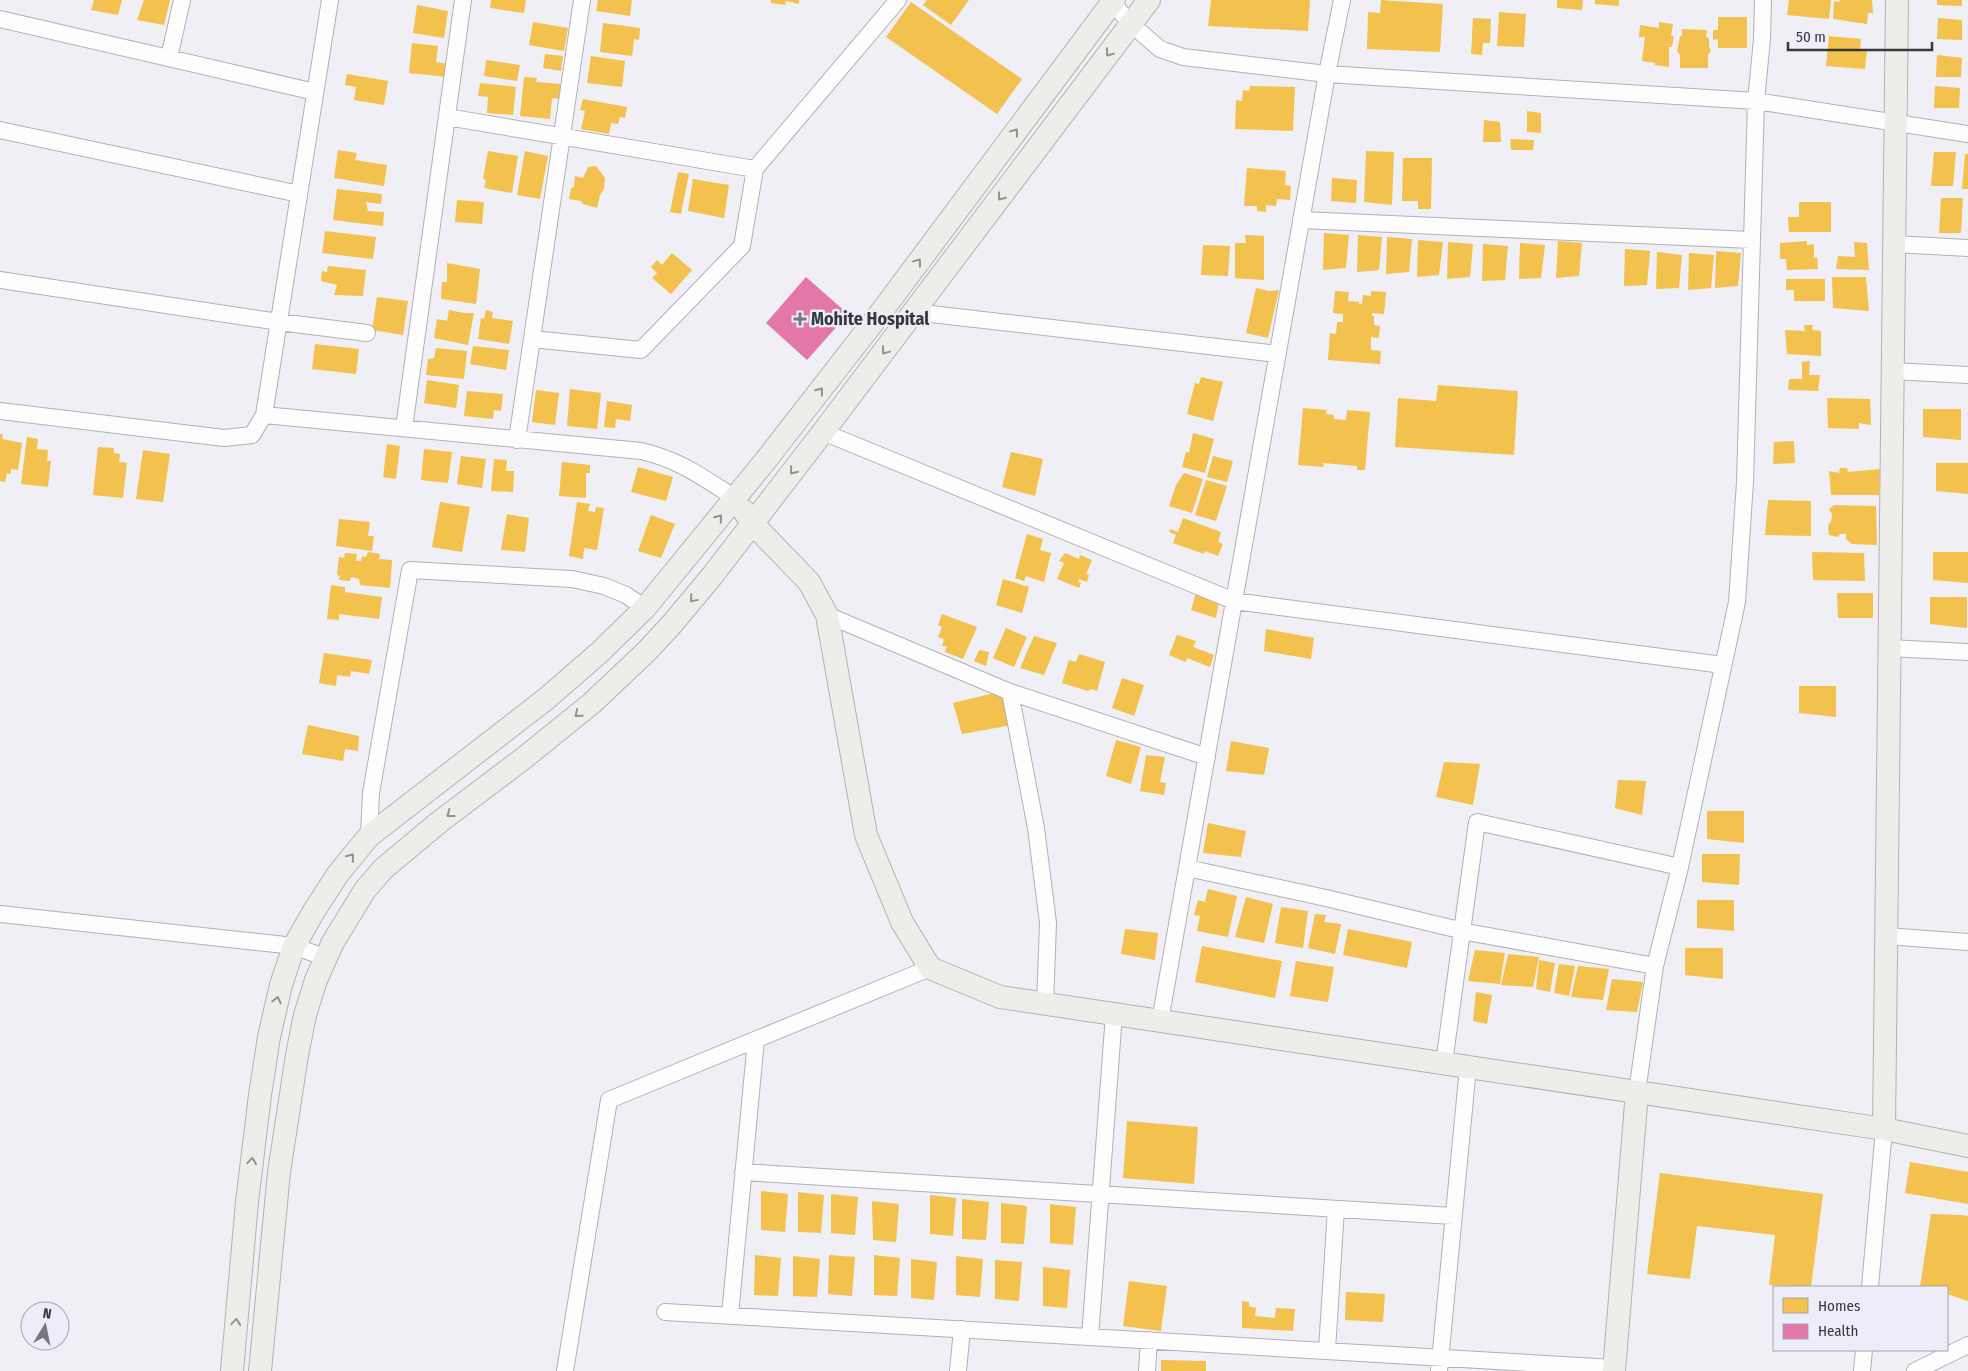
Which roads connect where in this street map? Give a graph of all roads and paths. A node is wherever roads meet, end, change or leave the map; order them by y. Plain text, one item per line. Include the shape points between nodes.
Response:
1 (182, 0) edge
2 (330, 0) edge
3 (463, 0) edge
4 (582, 0) edge
5 (898, 0) edge
6 (1112, 0) edge
7 (1149, 0) edge
8 (1342, 0) edge
9 (1763, 0) edge
10 (1897, 0) edge
11 (0, 19) edge
12 (1131, 24) junction
13 (169, 58) junction
14 (1327, 74) junction
15 (315, 92) junction
16 (1756, 101) junction
17 (447, 117) junction
18 (1895, 122) junction
19 (0, 130) edge
20 (1968, 134) edge
21 (562, 137) junction
22 (755, 169) junction
23 (299, 194) junction
24 (1301, 220) junction
25 (1752, 240) junction
26 (1894, 244) junction
27 (1968, 248) edge
28 (0, 280) edge
29 (914, 312) junction
30 (279, 322) junction
31 (368, 333) dead end
32 (532, 339) junction
33 (1278, 354) junction
34 (1893, 371) junction
35 (1968, 376) edge
36 (0, 411) edge
37 (264, 415) junction
38 (404, 428) junction
39 (823, 432) junction
40 (517, 440) junction
41 (735, 498) junction
42 (752, 523) junction
43 (1234, 601) junction
44 (645, 608) junction
45 (828, 615) junction
46 (1890, 648) junction
47 (1968, 652) edge
48 (1723, 664) junction
49 (1010, 692) junction
50 (1207, 757) junction
51 (369, 836) junction
52 (1187, 868) junction
53 (1680, 868) junction
54 (0, 914) edge
55 (1462, 931) junction
56 (1886, 936) junction
57 (1968, 942) edge
58 (294, 946) junction
59 (326, 958) junction
60 (1654, 966) junction
61 (930, 968) junction
62 (1045, 1004) junction
63 (1114, 1014) junction
64 (1160, 1021) junction
65 (756, 1040) junction
66 (1444, 1063) junction
67 (1468, 1067) junction
68 (1637, 1092) junction
69 (1884, 1129) junction
70 (1968, 1146) edge
71 (743, 1172) junction
72 (1101, 1194) junction
73 (1336, 1209) junction
74 (1453, 1216) junction
75 (1870, 1286) edge
76 (665, 1312) dead end
77 (730, 1316) junction
78 (962, 1329) junction
79 (1090, 1337) junction
80 (1149, 1340) junction
81 (1968, 1345) edge
82 (1327, 1350) junction
83 (1864, 1351) edge
84 (1439, 1364) edge
85 (1614, 1369) edge
86 (232, 1371) edge
87 (260, 1371) edge
88 (565, 1371) edge
89 (958, 1371) edge
90 (1147, 1371) edge
91 (1862, 1371) edge
92 (1915, 1371) edge

1 - 13 street
2 - 15 street
3 - 17 street
4 - 21 street
5 - 22 street
6 - 12 street
41 -> 6 main road via 885,307
7 - 12 main road
8 - 14 street
9 - 16 street
10 - 18 main road
11 - 13 street
12 - 14 street via 1160,49 1182,57
12 -> 29 main road
13 - 15 street
14 - 16 street
14 - 24 street
15 - 23 street
16 - 18 street
16 - 25 street
17 - 21 street
17 - 38 street
18 - 20 street
18 - 26 main road
19 - 23 street
21 - 22 street
21 - 32 street
22 - 32 street via 742,246 641,350
23 - 30 street
24 - 25 street
24 - 33 street
25 - 48 street via 1746,482 1737,602
26 - 27 street
26 - 34 main road
28 - 30 street
29 - 33 street
29 -> 39 main road
30 - 31 street
30 - 37 street
32 - 40 street
33 - 43 street
34 - 35 street
34 - 46 main road
36 - 37 street via 224,438 252,434
37 - 38 street
38 - 40 street
39 -> 42 main road
39 - 43 street
40 - 41 street via 663,456
41 - 42 main road
44 -> 41 main road
42 - 45 main road via 809,582
42 -> 59 main road via 648,651 592,703 383,869 366,890
43 - 48 street
43 - 50 street
44 - 51 main road via 546,699
44 - 51 street via 604,586 572,579 410,570 371,793
45 - 49 street
45 - 61 main road via 866,835 902,922
46 - 47 street
46 - 56 main road
48 - 53 street
49 - 50 street
49 - 62 street via 1036,828 1048,923
50 - 52 street
58 -> 51 main road via 338,874
52 - 55 street
52 - 64 street
53 - 55 street via 1477,822
53 - 60 street
54 - 58 street
55 - 60 street
55 - 66 street
56 - 57 street
56 - 69 main road
58 - 59 street
86 -> 58 main road via 260,1095 281,985
59 - 87 main road via 305,1014 297,1055 279,1172
60 - 68 street
61 - 62 main road via 1000,997
61 - 65 street
62 - 63 main road
63 - 64 main road
63 - 72 street
64 - 66 main road
65 - 71 street
65 - 88 street via 609,1100
66 - 67 main road
67 - 68 main road
67 - 74 street
68 - 69 main road
68 - 85 main road
69 - 70 main road
69 - 75 street
71 - 72 street
71 - 77 street
72 - 73 street
72 - 79 street
73 - 74 street
73 - 82 street
74 - 84 street
76 - 77 street
77 - 78 street
78 - 79 street
78 - 89 street
79 - 80 street
80 - 82 street
80 - 90 street
81 - 92 street
82 - 84 street
83 - 91 street
84 - 85 street

